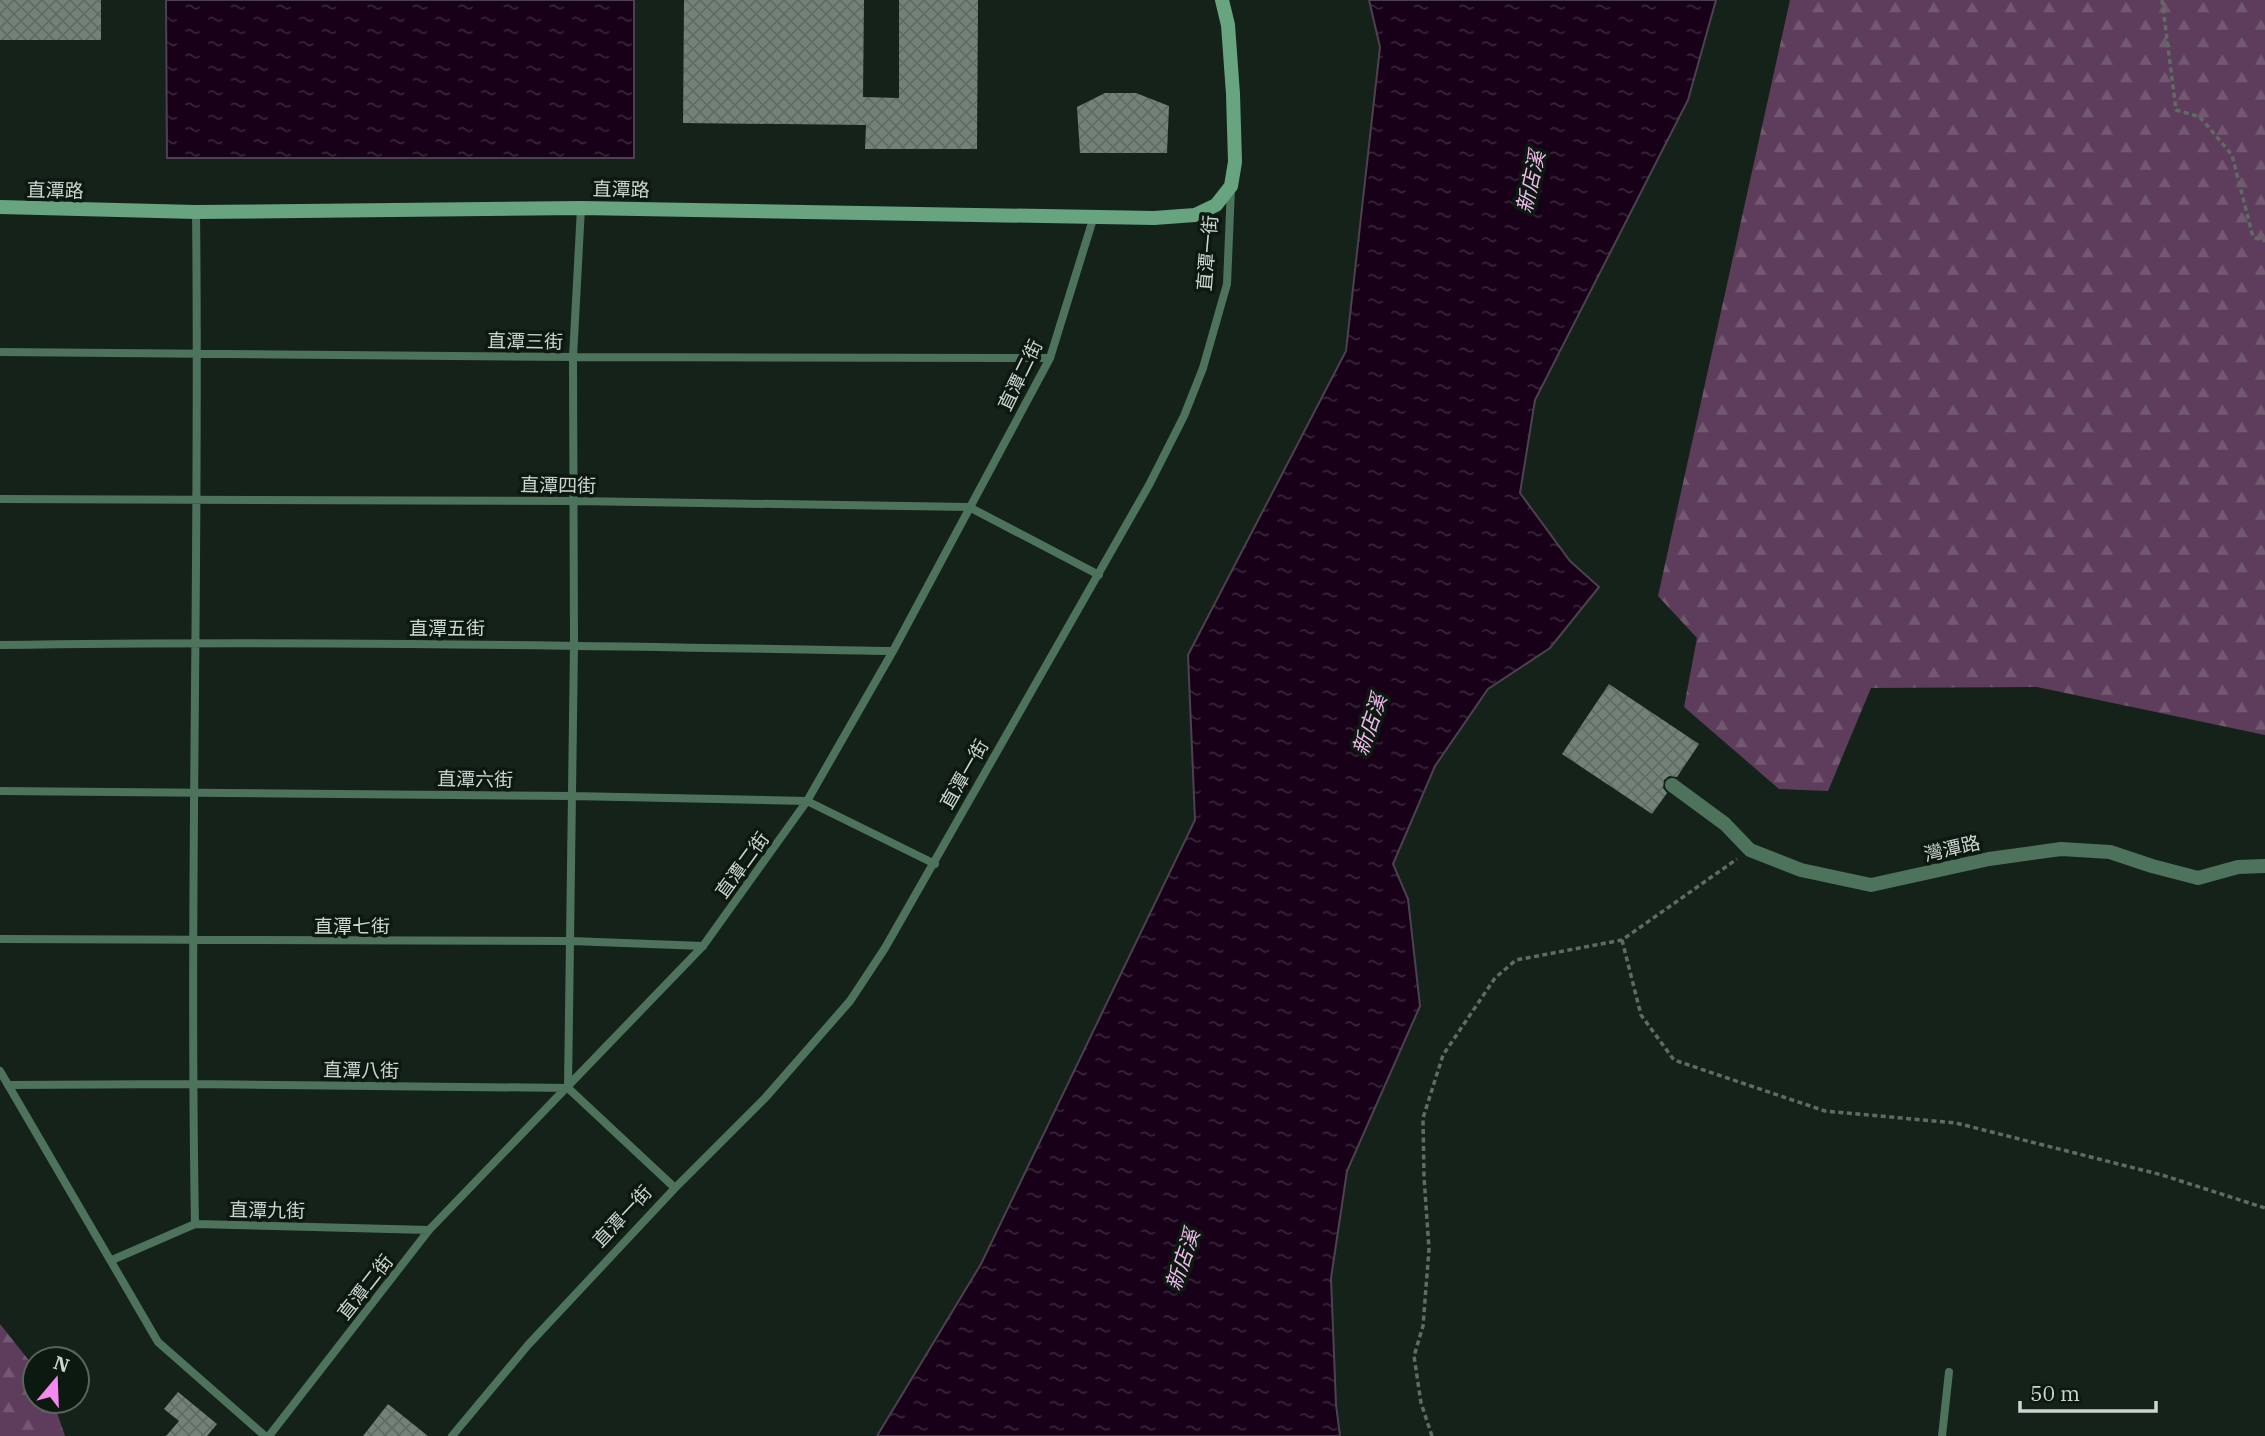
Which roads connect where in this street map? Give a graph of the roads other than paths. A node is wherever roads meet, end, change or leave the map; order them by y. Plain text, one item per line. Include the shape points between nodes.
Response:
1 (1222, 0) edge
2 (1231, 186) junction
3 (0, 208) edge
4 (581, 208) junction
5 (195, 212) junction
6 (1094, 216) junction
7 (0, 352) edge
8 (197, 353) junction
9 (573, 358) junction
10 (1050, 358) junction
11 (0, 499) edge
12 (195, 499) junction
13 (575, 501) junction
14 (969, 507) junction
15 (1099, 575) junction
16 (195, 642) junction
17 (0, 645) edge
18 (574, 645) junction
19 (893, 651) junction
20 (1672, 785) dead end
21 (0, 791) edge
22 (192, 792) junction
23 (572, 796) junction
24 (807, 802) junction
25 (935, 864) junction
26 (2265, 866) edge
27 (0, 939) edge
28 (571, 941) junction
29 (191, 942) junction
30 (703, 946) junction
31 (0, 1071) edge
32 (192, 1084) junction
33 (8, 1085) junction
34 (568, 1088) junction
35 (675, 1188) junction
36 (195, 1224) junction
37 (429, 1230) junction
38 (112, 1260) junction
39 (1949, 1371) dead end
40 (267, 1436) edge
41 (452, 1436) edge
42 (1942, 1436) edge

1 - 2 street, 直潭一街 via 1233,83 1235,162
2 - 6 street, 直潭路 via 1216,205 1195,215
2 - 15 lane, 直潭一街 via 1227,284 1203,368 1184,416
3 - 5 street, 直潭路
4 - 5 street, 直潭路
4 - 6 street, 直潭路
4 - 9 lane
5 - 8 lane
6 - 10 lane, 直潭二街
7 - 8 lane, 直潭三街
8 - 9 lane, 直潭三街
8 - 12 lane
9 - 10 lane, 直潭三街
9 - 13 lane
10 - 14 lane, 直潭二街
11 - 12 lane, 直潭四街
12 - 13 lane, 直潭四街
12 - 16 lane
13 - 14 lane, 直潭四街
13 - 18 lane
14 - 15 lane, 直潭四街
14 - 19 lane, 直潭二街
15 - 25 lane, 直潭一街
16 - 17 lane, 直潭五街
16 - 18 lane, 直潭五街
16 - 22 lane
18 - 19 lane, 直潭五街
18 - 23 lane
19 - 24 lane, 直潭二街
20 - 26 street, 灣潭路 via 1725,824 1750,850 1801,870 1871,885 1989,859 2061,849 2110,852 2198,878 2238,867
21 - 22 lane, 直潭六街
22 - 23 lane, 直潭六街
22 - 29 lane
23 - 24 lane, 直潭六街
23 - 28 lane
24 - 25 lane, 直潭六街
24 - 30 lane, 直潭二街
25 - 35 lane, 直潭一街 via 850,1001 766,1097
27 - 29 lane, 直潭七街
28 - 29 lane, 直潭七街
28 - 30 lane, 直潭七街
28 - 34 lane
29 - 32 lane
30 - 34 lane, 直潭二街
31 - 33 lane
32 - 33 lane, 直潭八街
32 - 34 lane, 直潭八街
32 - 36 lane
33 - 38 lane
34 - 35 lane
34 - 37 lane, 直潭二街
35 - 41 lane, 直潭一街 via 528,1345
36 - 37 lane, 直潭九街
36 - 38 lane, 直潭九街
37 - 40 lane, 直潭二街
38 - 40 lane via 158,1342
39 - 42 lane

